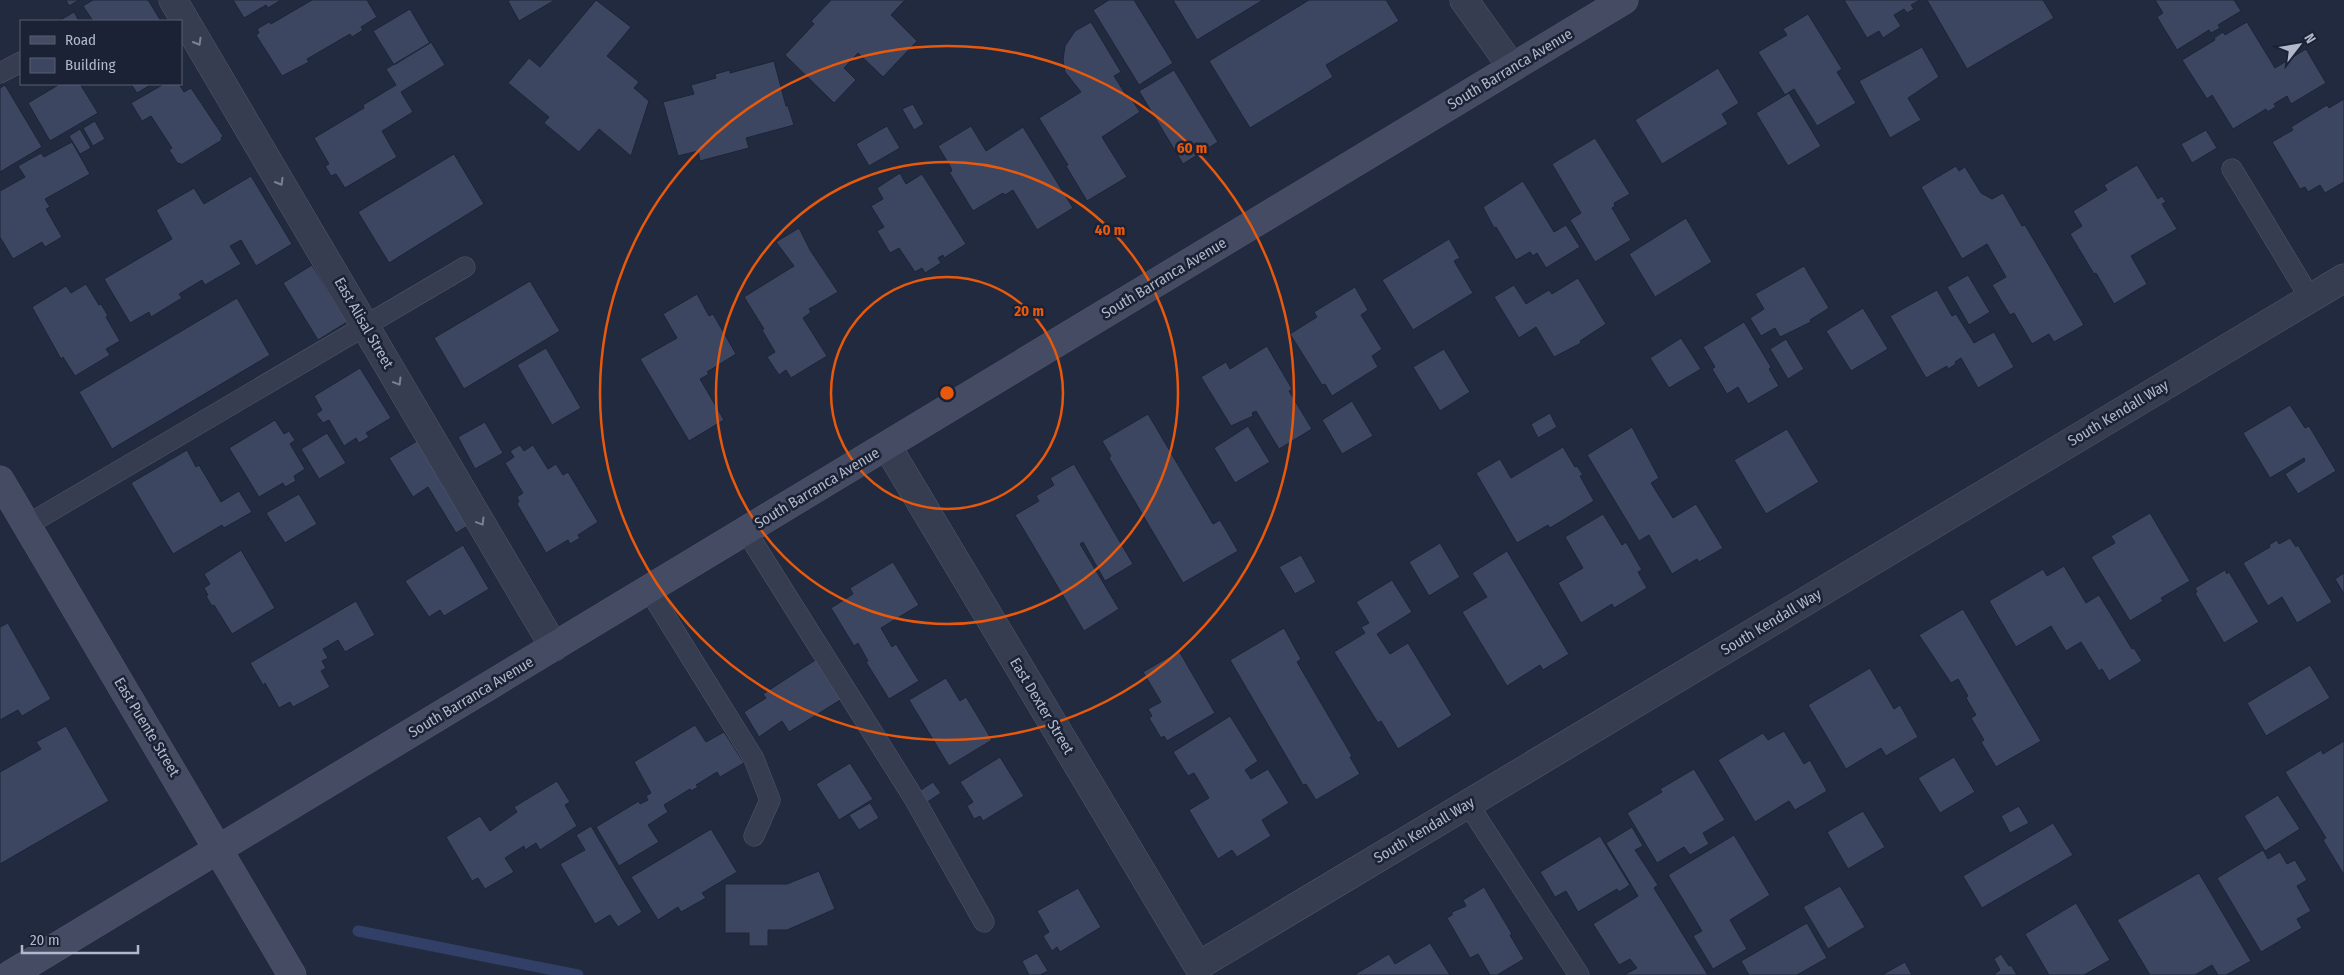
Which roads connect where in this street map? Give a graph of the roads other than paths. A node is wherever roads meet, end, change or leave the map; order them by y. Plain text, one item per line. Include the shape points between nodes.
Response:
1 (173, 0) edge
2 (1464, 0) edge
3 (1624, 0) edge
4 (20, 63) edge
5 (1512, 68) junction
6 (0, 73) edge
7 (2232, 169) dead end
8 (465, 268) dead end
9 (2344, 278) edge
10 (2310, 298) junction
11 (365, 326) junction
12 (887, 446) junction
13 (0, 480) edge
14 (27, 525) junction
15 (746, 531) junction
16 (649, 590) junction
17 (554, 647) junction
18 (1468, 804) junction
19 (754, 836) dead end
20 (218, 848) junction
21 (984, 922) dead end
22 (1198, 966) joint
23 (10, 975) edge
24 (292, 975) edge
25 (1579, 975) edge

1 -> 11 street, East Alisal Street
2 - 5 street
3 - 5 main road, South Barranca Avenue
4 - 6 lane
5 - 12 main road, South Barranca Avenue
7 - 10 lane
8 - 11 lane
9 - 10 street, South Kendall Way
10 - 18 street, South Kendall Way
11 - 14 lane
11 -> 17 street, East Alisal Street
12 - 15 main road, South Barranca Avenue
12 - 22 street, East Dexter Street
13 - 14 main road, East Puente Street
14 - 20 main road, East Puente Street
15 - 16 main road, South Barranca Avenue
15 - 21 lane via 915,800
16 - 17 main road, South Barranca Avenue
16 - 19 lane via 754,758 770,800
17 - 20 main road, South Barranca Avenue
18 - 22 street, South Kendall Way
18 - 25 lane
20 - 23 main road, South Barranca Avenue
20 - 24 main road, East Puente Street

